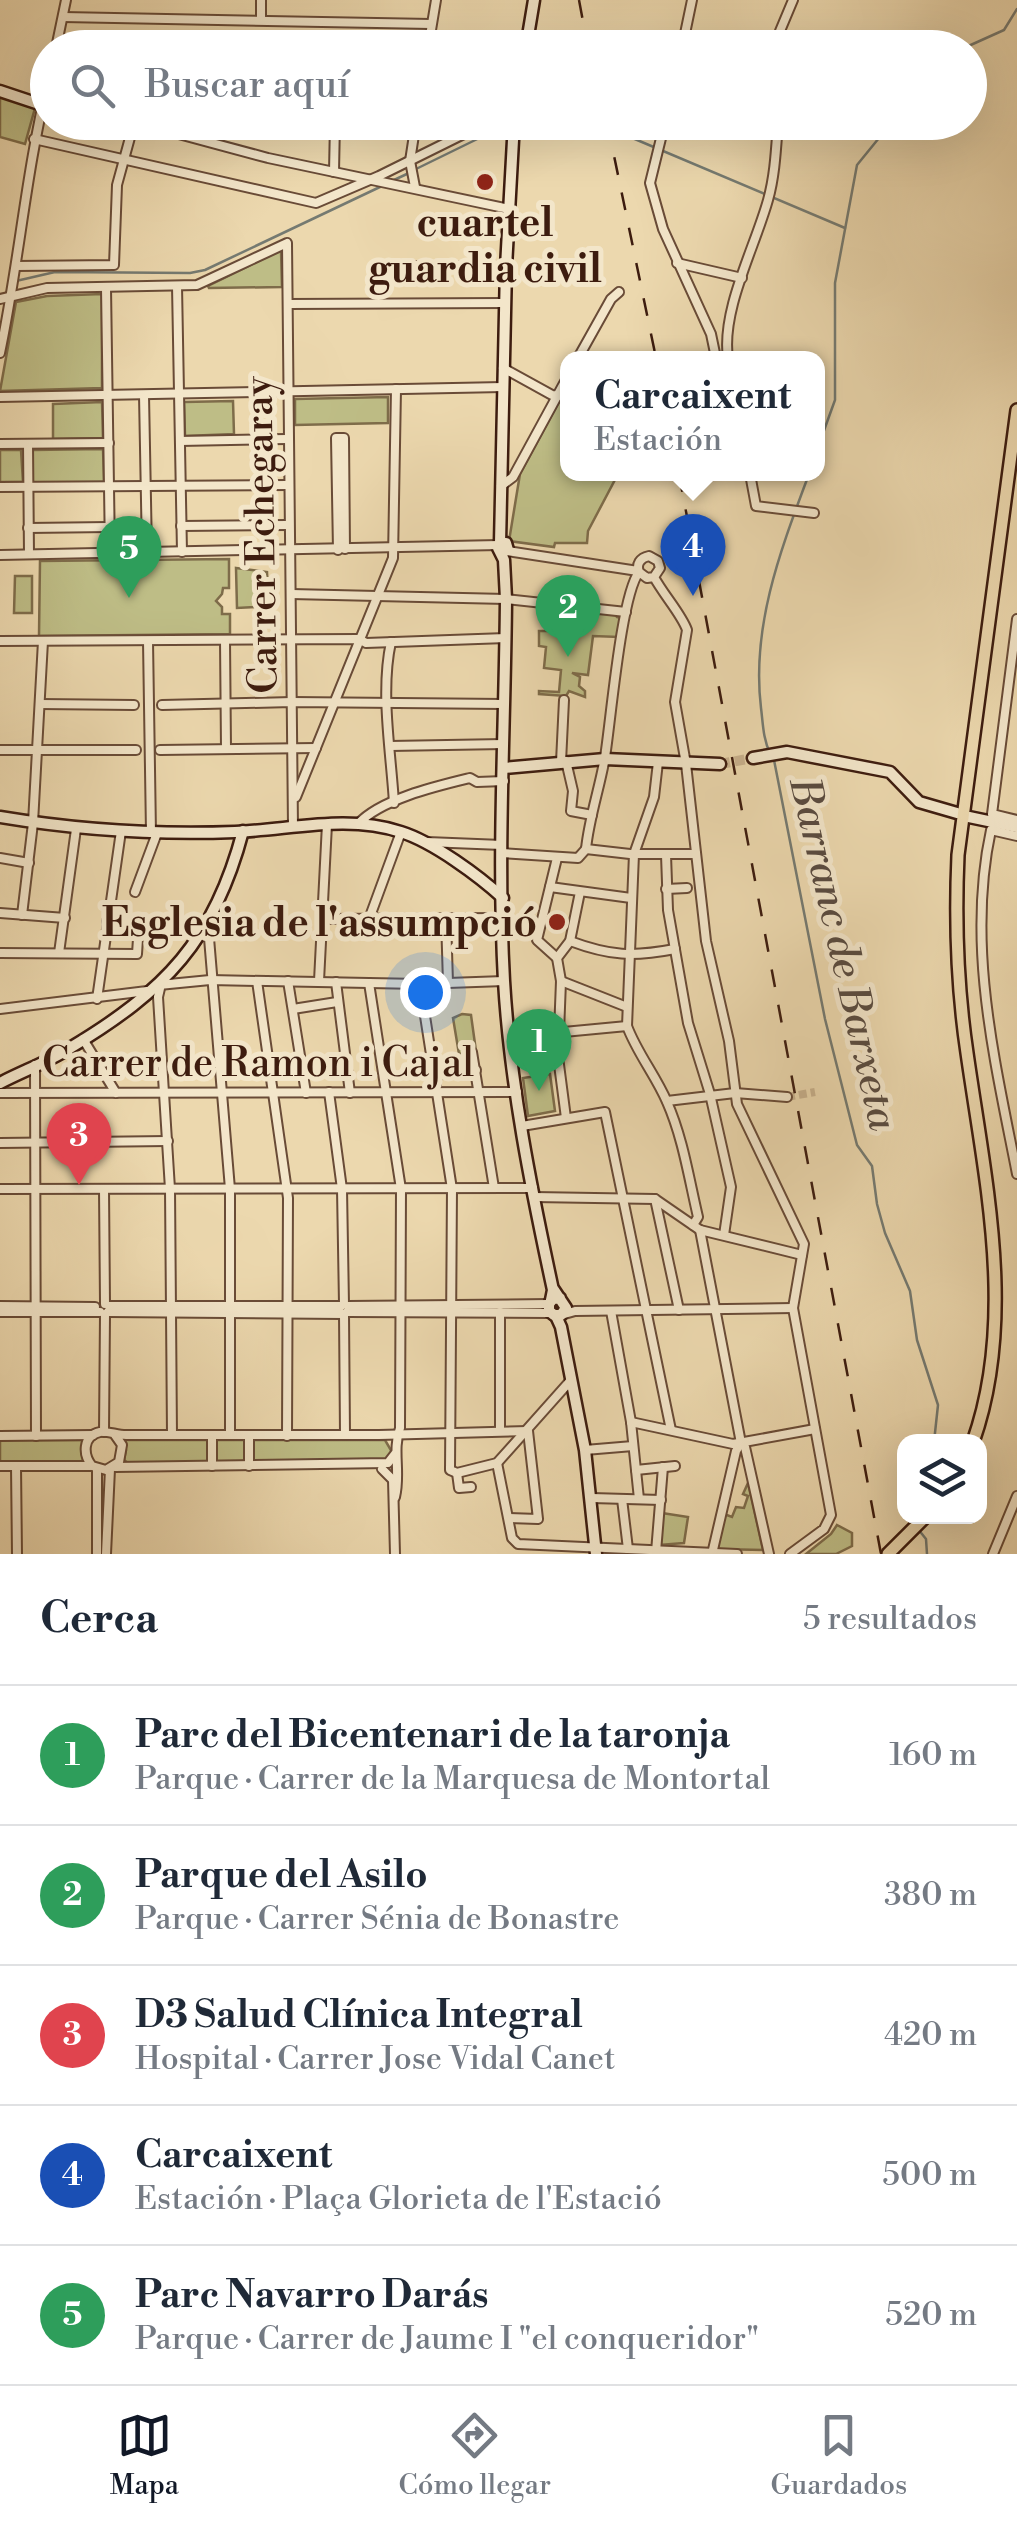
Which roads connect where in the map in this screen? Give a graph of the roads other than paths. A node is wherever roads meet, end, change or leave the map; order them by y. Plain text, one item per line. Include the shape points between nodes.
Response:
1 (66, 0) edge
2 (261, 0) edge
3 (436, 0) edge
4 (534, 0) edge
5 (692, 0) edge
6 (793, 0) edge
7 (63, 17) junction
8 (261, 20) junction
9 (432, 24) junction
10 (60, 30) edge
11 (431, 30) edge
12 (529, 30) edge
13 (686, 30) edge
14 (781, 30) edge
15 (0, 91) edge
16 (30, 101) edge
17 (34, 140) joint
18 (129, 140) edge
19 (199, 140) edge
20 (335, 140) edge
21 (413, 140) edge
22 (455, 140) edge
23 (513, 140) edge
24 (660, 140) edge
25 (776, 140) edge
26 (124, 160) junction
27 (410, 164) junction
28 (334, 172) junction
29 (370, 179) junction
30 (411, 184) junction
31 (509, 209) junction
32 (677, 263) junction
33 (400, 266) dead end
34 (506, 267) junction
35 (16, 271) junction
36 (742, 278) junction
37 (177, 286) junction
38 (106, 288) junction
39 (12, 292) junction
40 (618, 292) dead end
41 (0, 299) edge
42 (505, 303) junction
43 (288, 304) junction
44 (582, 351) edge
45 (715, 351) edge
46 (727, 351) edge
47 (0, 352) edge
48 (503, 368) junction
49 (503, 387) junction
50 (396, 389) junction
51 (560, 390) edge
52 (288, 392) junction
53 (178, 394) junction
54 (144, 395) junction
55 (557, 395) junction
56 (560, 395) edge
57 (108, 396) junction
58 (0, 397) edge
59 (1017, 410) edge
60 (287, 439) junction
61 (180, 441) junction
62 (109, 443) junction
63 (0, 444) edge
64 (28, 444) junction
65 (751, 481) edge
66 (288, 485) junction
67 (109, 486) junction
68 (500, 486) junction
69 (0, 487) edge
70 (28, 487) junction
71 (181, 487) junction
72 (146, 488) junction
73 (814, 512) dead end
74 (288, 525) junction
75 (182, 526) junction
76 (110, 527) junction
77 (28, 528) junction
78 (392, 548) junction
79 (503, 548) junction
80 (290, 550) junction
81 (342, 550) junction
82 (182, 552) junction
83 (147, 553) junction
84 (0, 554) edge
85 (29, 554) junction
86 (110, 554) junction
87 (639, 568) junction
88 (654, 577) junction
89 (291, 594) junction
90 (378, 596) junction
91 (506, 599) junction
92 (626, 612) junction
93 (1017, 619) edge
94 (506, 638) junction
95 (291, 639) junction
96 (359, 639) junction
97 (225, 640) junction
98 (0, 641) edge
99 (43, 641) junction
100 (148, 641) junction
101 (391, 642) junction
102 (1014, 659) edge
103 (564, 700) dead end
104 (226, 702) junction
105 (292, 702) junction
106 (336, 702) junction
107 (40, 704) junction
108 (388, 704) junction
109 (504, 704) junction
110 (134, 705) dead end
111 (162, 705) dead end
112 (504, 744) junction
113 (390, 746) junction
114 (226, 748) junction
115 (291, 748) junction
116 (316, 748) junction
117 (0, 750) edge
118 (37, 750) junction
119 (136, 750) dead end
120 (160, 750) dead end
121 (754, 758) tunnel mouth
122 (604, 759) junction
123 (563, 762) junction
124 (658, 762) junction
125 (686, 764) junction
126 (720, 764) tunnel mouth
127 (504, 774) junction
128 (294, 802) junction
129 (394, 803) junction
130 (592, 815) junction
131 (0, 817) edge
132 (33, 822) junction
133 (327, 824) junction
134 (358, 824) junction
135 (1017, 824) edge
136 (294, 826) junction
137 (76, 828) junction
138 (121, 831) junction
139 (243, 831) junction
140 (400, 832) junction
141 (158, 833) junction
142 (1017, 836) edge
143 (426, 842) junction
144 (502, 849) junction
145 (586, 849) junction
146 (634, 854) junction
147 (696, 854) junction
148 (666, 855) junction
149 (0, 858) edge
150 (557, 858) junction
151 (29, 863) junction
152 (550, 887) junction
153 (688, 888) dead end
154 (666, 889) junction
155 (135, 892) dead end
156 (580, 892) junction
157 (500, 897) junction
158 (631, 898) junction
159 (0, 913) edge
160 (22, 915) junction
161 (64, 918) junction
162 (446, 918) junction
163 (504, 918) junction
164 (321, 919) junction
165 (368, 920) junction
166 (107, 921) junction
167 (139, 923) junction
168 (208, 926) junction
169 (570, 941) junction
170 (674, 949) junction
171 (59, 953) junction
172 (0, 954) edge
173 (103, 954) junction
174 (628, 954) junction
175 (556, 958) junction
176 (210, 980) junction
177 (257, 981) junction
178 (288, 981) junction
179 (319, 981) junction
180 (504, 981) junction
181 (561, 981) junction
182 (336, 982) junction
183 (448, 982) junction
184 (369, 983) junction
185 (161, 984) junction
186 (420, 984) junction
187 (97, 999) junction
188 (337, 1002) junction
189 (626, 1008) junction
190 (0, 1009) edge
191 (293, 1009) junction
192 (627, 1026) junction
193 (557, 1033) junction
194 (511, 1037) junction
195 (83, 1040) junction
196 (472, 1052) dead end
197 (35, 1065) junction
198 (476, 1070) junction
199 (435, 1075) junction
200 (0, 1083) edge
201 (479, 1091) junction
202 (273, 1092) junction
203 (329, 1092) junction
204 (386, 1092) junction
205 (437, 1092) junction
206 (517, 1092) junction
207 (0, 1093) edge
208 (34, 1093) junction
209 (116, 1093) junction
210 (164, 1093) junction
211 (221, 1093) junction
212 (306, 1093) junction
213 (350, 1093) junction
214 (735, 1093) junction
215 (710, 1094) junction
216 (787, 1097) tunnel mouth
217 (666, 1100) junction
218 (566, 1118) junction
219 (522, 1126) junction
220 (1013, 1132) edge
221 (168, 1142) junction
222 (0, 1143) edge
223 (34, 1143) junction
224 (1017, 1174) edge
225 (35, 1188) junction
226 (494, 1188) junction
227 (0, 1189) edge
228 (104, 1189) junction
229 (170, 1189) junction
230 (230, 1189) junction
231 (342, 1189) junction
232 (401, 1189) junction
233 (452, 1189) junction
234 (287, 1190) junction
235 (534, 1192) junction
236 (624, 1198) junction
237 (655, 1199) junction
238 (696, 1228) junction
239 (724, 1236) junction
240 (802, 1255) junction
241 (794, 1308) junction
242 (0, 1309) edge
243 (36, 1309) junction
244 (104, 1309) junction
245 (172, 1309) junction
246 (231, 1309) junction
247 (288, 1309) junction
248 (344, 1309) junction
249 (401, 1309) junction
250 (453, 1309) junction
251 (559, 1309) junction
252 (611, 1310) junction
253 (679, 1310) junction
254 (716, 1310) junction
255 (648, 1311) junction
256 (500, 1312) junction
257 (571, 1380) junction
258 (631, 1422) junction
259 (815, 1428) junction
260 (500, 1430) junction
261 (671, 1430) junction
262 (452, 1431) junction
263 (528, 1431) junction
264 (104, 1432) junction
265 (976, 1434) edge
266 (93, 1435) junction
267 (115, 1435) junction
268 (172, 1435) junction
269 (212, 1435) junction
270 (230, 1435) junction
271 (345, 1435) junction
272 (0, 1436) edge
273 (36, 1436) junction
274 (249, 1436) junction
275 (287, 1436) junction
276 (396, 1438) junction
277 (741, 1443) junction
278 (633, 1446) junction
279 (585, 1450) junction
280 (396, 1459) junction
281 (497, 1463) junction
282 (0, 1466) edge
283 (16, 1466) junction
284 (212, 1466) junction
285 (249, 1466) junction
286 (348, 1466) junction
287 (675, 1466) dead end
288 (663, 1467) junction
289 (95, 1468) junction
290 (113, 1468) junction
291 (384, 1469) junction
292 (636, 1470) junction
293 (455, 1473) junction
294 (471, 1487) dead end
295 (1017, 1496) edge
296 (395, 1497) junction
297 (592, 1498) junction
298 (622, 1499) junction
299 (639, 1499) junction
300 (661, 1500) junction
301 (509, 1518) junction
302 (918, 1524) edge
303 (596, 1550) edge
304 (628, 1550) junction
305 (656, 1552) edge
306 (712, 1553) edge
307 (17, 1554) edge
308 (97, 1554) edge
309 (106, 1554) edge
310 (394, 1554) edge
311 (737, 1554) edge
312 (769, 1554) edge
313 (790, 1554) edge
314 (888, 1554) edge
315 (993, 1554) edge

1 - 7 street
2 - 8 street
3 - 9 street
4 - 12 street
5 - 13 street
6 - 14 street
7 - 8 street
7 - 10 street
8 - 9 street
9 - 11 street
15 - 16 street
17 - 26 street
17 - 35 street
18 - 26 street
19 - 28 street
20 - 28 street
21 - 27 street
22 - 27 street
23 - 31 street
24 - 32 street via 650,184
25 - 36 street via 769,196
26 - 29 street via 316,202
26 - 35 street via 116,185 114,264
27 - 29 street
27 - 30 street
28 - 29 street
29 - 30 street
30 - 31 street
31 - 34 street
32 - 36 street
32 - 45 street
33 - 34 street
34 - 42 street
35 - 39 street
36 - 46 street
37 - 38 street
37 - 43 street, Carrer Echegaray via 197,285 286,243
37 - 53 street
38 - 39 street
38 - 57 street
39 - 41 street
39 - 47 street
40 - 44 street
42 - 43 street
42 - 48 street
43 - 52 street, Carrer Echegaray
48 - 49 street
48 - 55 street
49 - 50 street
49 - 68 street
50 - 52 street
50 - 78 street
51 - 55 street
52 - 53 street
52 - 60 street, Carrer Echegaray
53 - 54 street
53 - 61 street
54 - 57 street
54 - 72 street
55 - 56 street
55 - 68 street via 513,477
57 - 58 street
57 - 62 street
59 - 265 main road via 954,923 964,1036 1004,1298 994,1386
60 - 61 street
60 - 66 street, Carrer Echegaray
61 - 71 street
62 - 64 street
62 - 67 street
63 - 64 street
64 - 70 street
65 - 73 street via 756,506
66 - 71 street
66 - 74 street, Carrer Echegaray
67 - 70 street
67 - 72 street
67 - 76 street
68 - 79 street
69 - 70 street
70 - 77 street
71 - 72 street
71 - 75 street
72 - 83 street
74 - 75 street
74 - 80 street, Carrer Echegaray
75 - 82 street
76 - 77 street
76 - 86 street
77 - 85 street
78 - 79 street
78 - 81 street
78 - 90 street
79 - 87 street
79 - 91 street
80 - 81 street
80 - 82 street
80 - 89 street, Carrer Echegaray
81 - 81 street via 344,438 336,438
82 - 83 street
83 - 86 street
84 - 85 street
85 - 86 street
87 - 88 street
87 - 88 street via 645,557 656,559
87 - 92 street
88 - 125 street via 684,620 675,702
89 - 90 street
89 - 95 street, Carrer Echegaray
90 - 91 street
90 - 96 street
91 - 92 street
91 - 94 street
92 - 122 street
93 - 102 street
94 - 101 street
94 - 109 street
95 - 96 street
95 - 97 street
95 - 105 street, Carrer Echegaray
96 - 101 street
96 - 106 street
97 - 100 street
97 - 104 street
98 - 99 street
99 - 100 street
99 - 107 street
100 - 141 street
101 - 108 street
102 - 135 street via 992,814
103 - 123 street
104 - 105 street
104 - 111 street
104 - 114 street
105 - 106 street
105 - 115 street, Carrer Echegaray
106 - 108 street
106 - 116 street
107 - 110 street
107 - 118 street
108 - 109 street
108 - 113 street
109 - 112 street
112 - 113 street
112 - 127 street
113 - 129 street
114 - 115 street
114 - 120 street
115 - 116 street
115 - 128 street, Carrer Echegaray
116 - 128 street
117 - 118 street
118 - 119 street
118 - 132 street
121 - 135 street via 787,752 890,772 920,802
122 - 123 street
122 - 124 street
122 - 130 street
123 - 127 street
123 - 130 street via 573,791 571,811
124 - 125 street
124 - 146 street via 654,798
125 - 126 street
125 - 147 street
127 - 129 street
127 - 144 street
128 - 136 street, Carrer Echegaray
129 - 134 street
130 - 145 street
131 - 132 street
132 - 137 street
132 - 151 street
133 - 134 street
133 - 136 street
133 - 164 street
134 - 140 street
136 - 139 street
137 - 138 street
137 - 161 street
138 - 141 street
138 - 166 street
139 - 141 street
139 - 168 street
140 - 143 street
140 - 165 street
141 - 155 street
142 - 220 street via 991,830 981,923 998,1086
143 - 144 street
143 - 157 street
144 - 150 street
144 - 157 street
145 - 146 street
145 - 150 street via 578,858
146 - 148 street
146 - 158 street
147 - 148 street
147 - 214 street
148 - 154 street
149 - 151 street
150 - 152 street
151 - 160 street
152 - 156 street
152 - 175 street via 538,940
153 - 154 street
154 - 170 street
156 - 158 street
156 - 169 street
157 - 163 street
158 - 174 street
159 - 160 street
160 - 161 street
161 - 171 street
162 - 163 street
162 - 165 street
162 - 183 street
163 - 180 street
164 - 165 street
164 - 179 street
166 - 167 street
166 - 173 street
167 - 168 street
167 - 173 street via 137,954
168 - 176 street
168 - 185 street
169 - 174 street
169 - 175 street
170 - 174 street
170 - 215 street
171 - 172 street
171 - 173 street
173 - 187 street
174 - 189 street
175 - 181 street
176 - 177 street
176 - 185 street
176 - 211 street
177 - 178 street
177 - 202 street
178 - 179 street
178 - 191 street
179 - 182 street
180 - 183 street
180 - 194 street
181 - 189 street
181 - 193 street
182 - 184 street
182 - 188 street
183 - 186 street
184 - 186 street
184 - 204 street
185 - 187 street
185 - 195 street
185 - 210 street
186 - 199 street
187 - 190 street
188 - 191 street
188 - 213 street
189 - 192 street
191 - 212 street
192 - 193 street
192 - 217 street
193 - 194 street
193 - 218 street
194 - 206 street
195 - 197 street
195 - 209 street
196 - 198 street
197 - 200 street
197 - 208 street
198 - 199 street
198 - 201 street
199 - 205 street
201 - 205 street, Carrer de Ramon i Cajal
201 - 206 street, Carrer de Ramon i Cajal
201 - 226 street
202 - 211 street, Carrer de Ramon i Cajal
202 - 212 street, Carrer de Ramon i Cajal
202 - 234 street
203 - 212 street, Carrer de Ramon i Cajal
203 - 213 street, Carrer de Ramon i Cajal
203 - 231 street
204 - 205 street, Carrer de Ramon i Cajal
204 - 213 street, Carrer de Ramon i Cajal
204 - 232 street
205 - 233 street
206 - 219 street
207 - 208 street, Carrer de Ramon i Cajal
208 - 209 street, Carrer de Ramon i Cajal
208 - 223 street
209 - 210 street, Carrer de Ramon i Cajal
210 - 211 street, Carrer de Ramon i Cajal
210 - 221 street
211 - 230 street
214 - 215 street
214 - 216 street
214 - 240 street via 802,1236
215 - 217 street
215 - 239 street via 731,1188
217 - 238 street
218 - 219 street
218 - 236 street via 605,1112
219 - 235 street
220 - 224 street
221 - 223 street
221 - 229 street
222 - 223 street
223 - 225 street
225 - 227 street
225 - 228 street
225 - 243 street
226 - 233 street
226 - 235 street
228 - 229 street
228 - 244 street
229 - 230 street
229 - 245 street
230 - 234 street
230 - 246 street
231 - 232 street
231 - 234 street
231 - 248 street
232 - 233 street
232 - 249 street
233 - 250 street
234 - 247 street
235 - 236 street
235 - 251 street
236 - 237 street
236 - 255 street
237 - 238 street
237 - 253 street
238 - 239 street
238 - 254 street
239 - 240 street
240 - 241 street
241 - 254 street
241 - 259 street
242 - 243 street
243 - 244 street
243 - 273 street
244 - 245 street
244 - 264 street
245 - 246 street
245 - 268 street
246 - 247 street
246 - 270 street
247 - 248 street
247 - 275 street
248 - 249 street
248 - 271 street
249 - 250 street
249 - 276 street
250 - 251 street
250 - 256 street
250 - 262 street
251 - 252 street
251 - 256 street
251 - 257 street
252 - 255 street
252 - 258 street
253 - 254 street
253 - 255 street
254 - 277 street
255 - 261 street
256 - 260 street
257 - 263 street
257 - 279 street
258 - 261 street
258 - 278 street
259 - 277 street
259 - 313 street via 832,1516
260 - 262 street
260 - 263 street
261 - 277 street
262 - 276 street
262 - 293 street
263 - 281 street
263 - 301 street via 538,1519
264 - 266 street
264 - 267 street
266 - 273 street
266 - 289 street via 85,1450
267 - 268 street
267 - 290 street via 123,1451
268 - 269 street
269 - 270 street
269 - 284 street
270 - 274 street
271 - 275 street
271 - 276 street
272 - 273 street
274 - 275 street
274 - 285 street
276 - 280 street
277 - 306 street
277 - 312 street
278 - 279 street
278 - 292 street
279 - 297 street
280 - 286 street
280 - 291 street
280 - 296 street
281 - 293 street
281 - 301 street
282 - 283 street
283 - 289 street
283 - 307 street
284 - 285 street
284 - 290 street
285 - 286 street
286 - 291 street
287 - 288 street
288 - 292 street
288 - 300 street
289 - 290 street
289 - 308 street
290 - 309 street
291 - 296 street
292 - 299 street
293 - 294 street via 459,1488
295 - 315 street
296 - 310 street
297 - 298 street
297 - 303 street
298 - 299 street
298 - 304 street
299 - 300 street
300 - 305 street
301 - 303 street via 518,1544
302 - 314 main road
303 - 304 street
304 - 305 street
305 - 306 street
306 - 311 street

